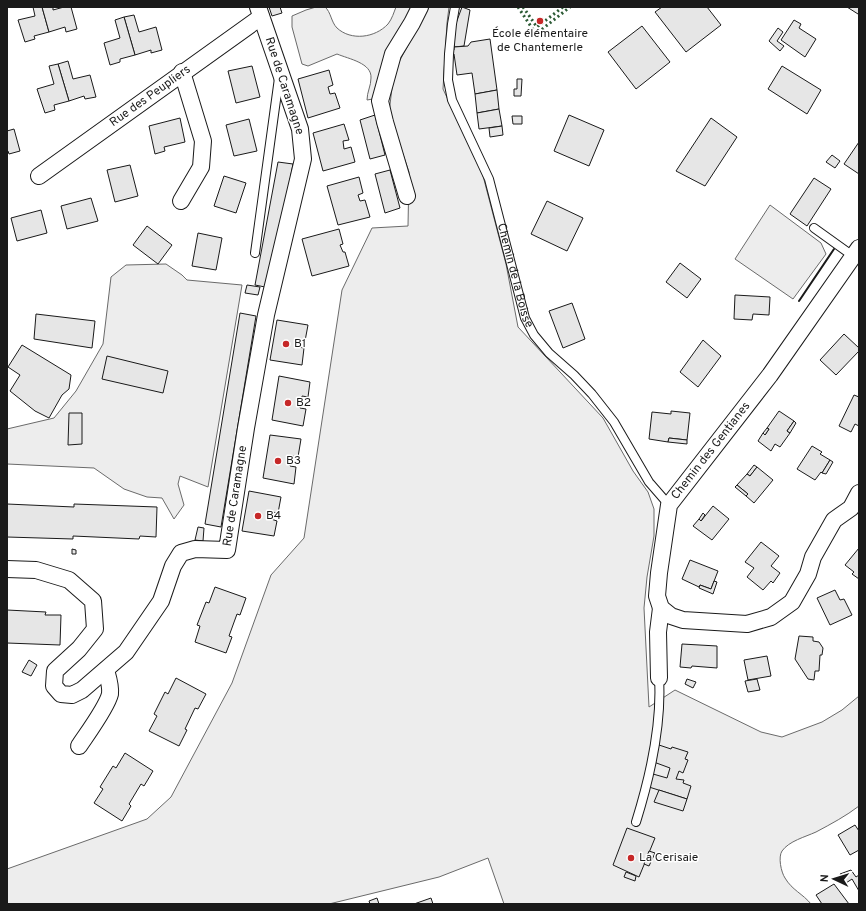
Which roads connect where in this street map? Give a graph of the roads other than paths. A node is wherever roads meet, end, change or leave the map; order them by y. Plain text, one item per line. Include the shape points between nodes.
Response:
1 (420, 7) edge
2 (455, 7) edge
3 (260, 12) edge
4 (182, 72) junction
5 (280, 72) junction
6 (40, 176) dead end
7 (407, 196) dead end
8 (181, 201) dead end
9 (814, 228) dead end
10 (856, 252) edge
11 (255, 253) dead end
12 (859, 493) edge
13 (669, 505) junction
14 (7, 569) edge
15 (661, 608) junction
16 (106, 670) junction
17 (658, 678) joint
18 (79, 746) dead end
19 (636, 822) dead end

1 - 7 street via 393,54 380,102
2 - 13 lane, Chemin de la Boisse via 448,80 452,100 488,179 525,318 534,335 549,353 574,375 610,417 649,482
3 - 4 street, Rue des Peupliers
3 - 5 street, Rue de Caramagne
4 - 6 street, Rue des Peupliers
4 - 8 street via 203,141 201,167
5 - 11 lane
5 - 16 street, Rue de Caramagne via 300,130 303,160 266,315 227,550 195,549 181,553 173,566 161,601 126,652
9 - 10 lane
10 - 13 street, Chemin des Gentianes via 770,375
12 - 15 street via 851,508 834,520 792,602 771,618 746,624 683,620 671,616
13 - 15 street, Chemin des Gentianes via 657,596
14 - 16 street, Rue de Caramagne via 36,570 69,580 93,601 95,629 79,649 55,671 54,686 61,694 72,695 82,690
15 - 17 street, Chemin des Gentianes
16 - 18 street via 110,695
17 - 19 lane via 656,737

